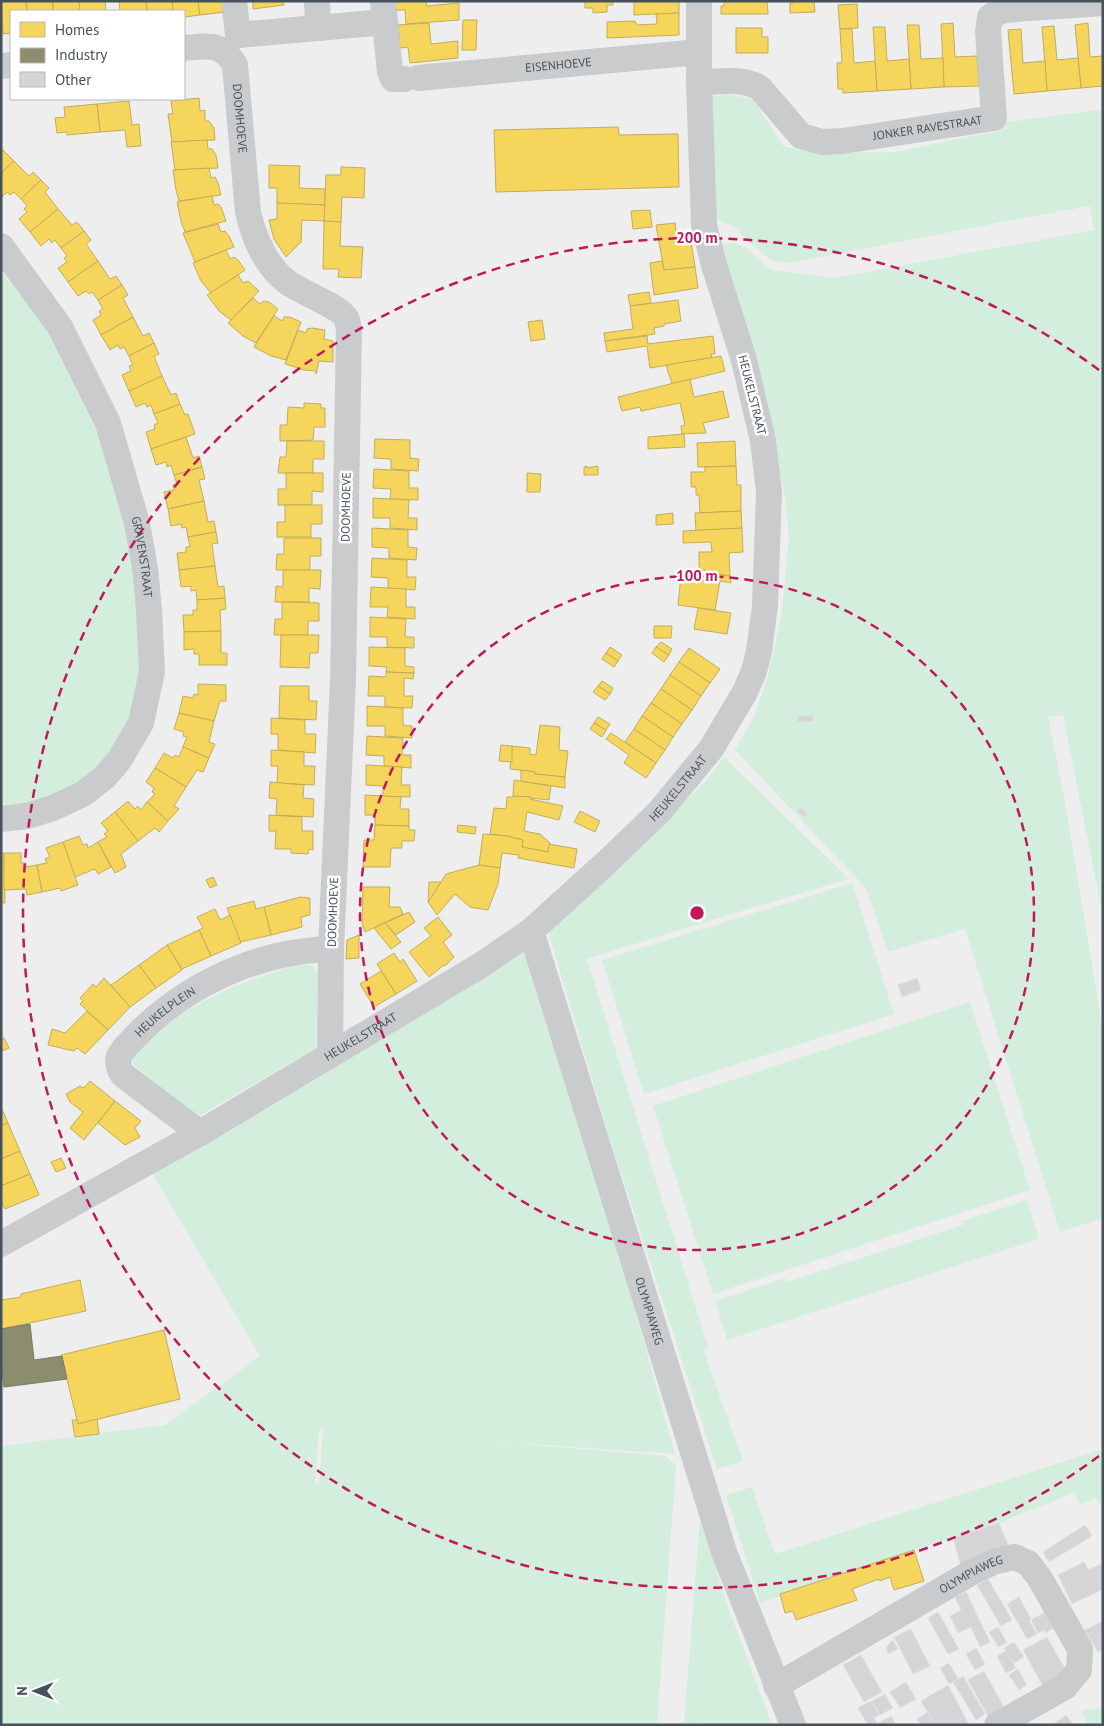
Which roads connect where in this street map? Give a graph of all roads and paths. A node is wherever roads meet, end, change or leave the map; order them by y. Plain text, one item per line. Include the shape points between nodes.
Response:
1 (234, 1) edge
2 (317, 1) edge
3 (699, 1) edge
4 (1103, 3) edge
5 (384, 12) edge
6 (318, 28) junction
7 (229, 42) junction
8 (185, 48) edge
9 (699, 52) junction
10 (699, 82) junction
11 (1, 246) edge
12 (1, 819) edge
13 (531, 931) junction
14 (331, 950) junction
15 (330, 1054) junction
16 (200, 1133) junction
17 (1, 1244) edge
18 (776, 1686) junction
19 (793, 1725) edge
20 (996, 1725) edge

1 - 7 street
2 - 6 street
3 - 9 street, HEUKELSTRAAT
4 - 10 street, JONKER RAVESTRAAT via 1003,10 990,17 988,31 994,118 822,142 801,136 752,83
5 - 6 street, EISENHOEVE
5 - 9 street, EISENHOEVE via 393,79
6 - 7 street, EISENHOEVE
7 - 8 street
7 - 14 street, DOOMHOEVE via 248,212 259,248 285,281 335,308 346,317 349,329 343,680
9 - 10 street, HEUKELSTRAAT
10 - 13 street, HEUKELSTRAAT via 704,225 764,441 769,492 765,606 759,651 746,692 711,749 659,812
11 - 12 street, GRAVENSTRAAT via 60,328 108,423 137,523 145,568 152,672 141,723 105,777 83,794 53,808
13 - 15 street, HEUKELSTRAAT via 481,965
13 - 18 street, OLYMPIAWEG via 724,1552
14 - 15 street, DOOMHOEVE
14 - 16 street, HEUKELPLEIN via 292,952 219,977 168,1008 124,1049 118,1063 123,1075
15 - 16 street, HEUKELSTRAAT
16 - 17 street, HEUKELSTRAAT
18 - 19 street, OLYMPIAWEG
18 - 20 street, OLYMPIAWEG via 974,1571 1015,1557 1028,1563 1039,1577 1080,1649 1079,1670 1065,1687

